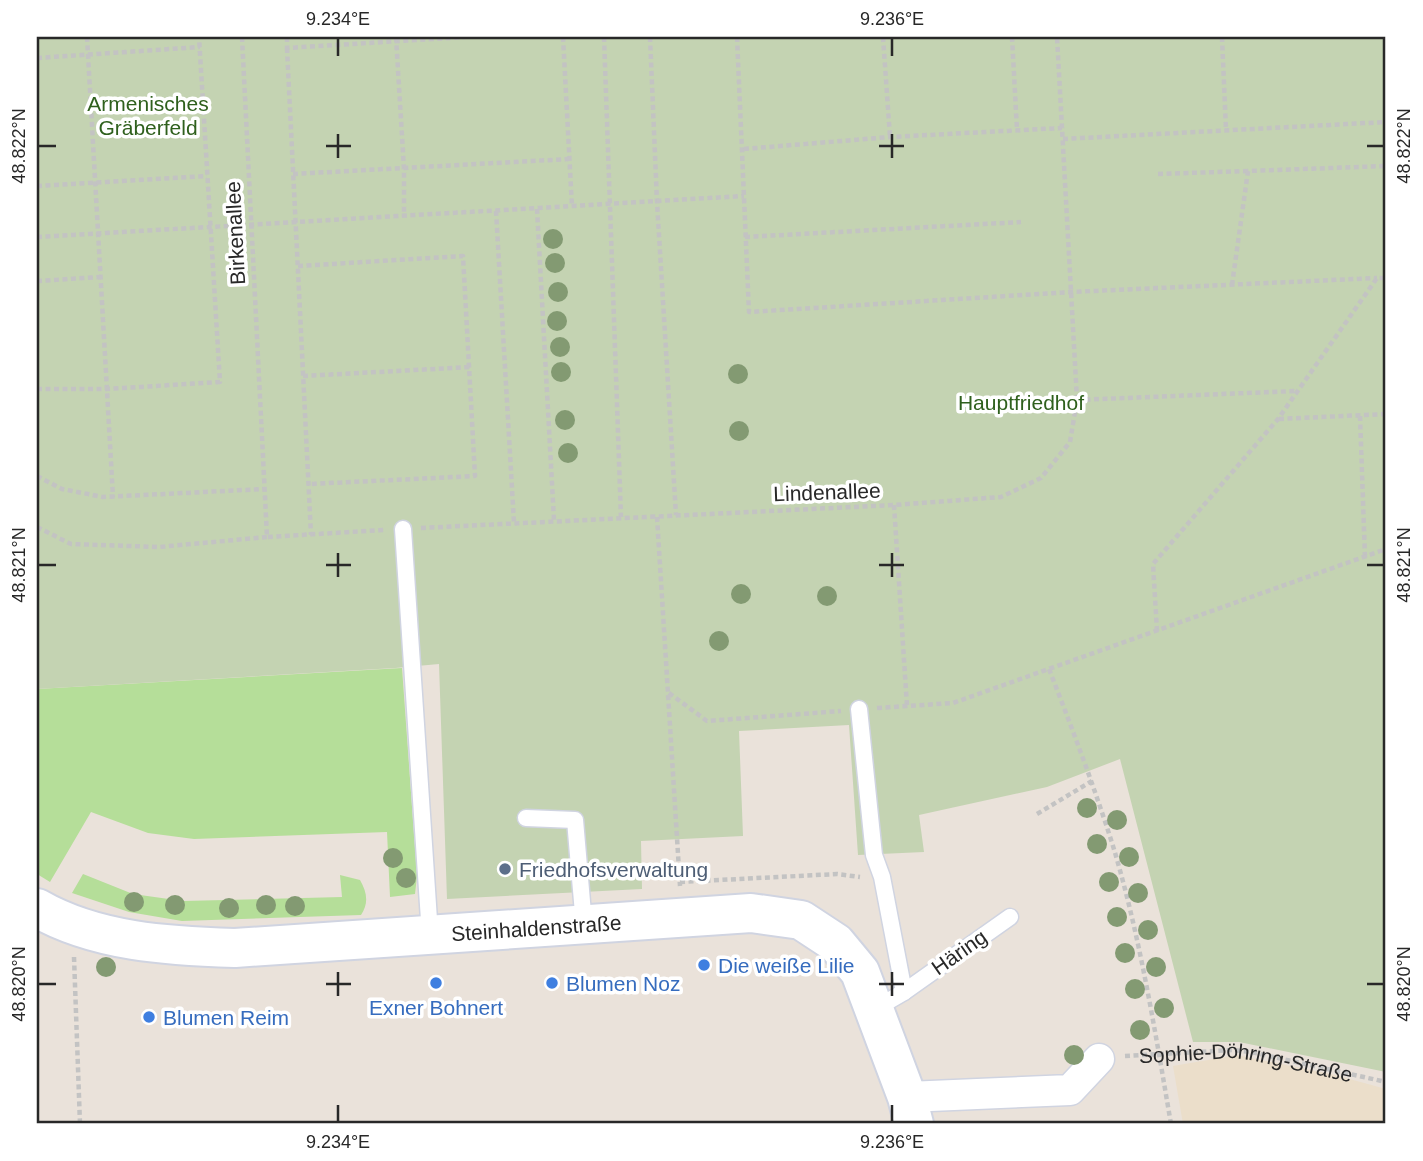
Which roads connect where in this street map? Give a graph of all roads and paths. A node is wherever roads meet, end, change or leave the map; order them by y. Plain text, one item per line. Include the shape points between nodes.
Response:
1 (88, 37) edge
2 (199, 37) edge
3 (242, 37) edge
4 (287, 37) edge
5 (465, 37) edge
6 (563, 37) edge
7 (604, 37) edge
8 (650, 37) edge
9 (737, 37) edge
10 (883, 37) edge
11 (1012, 37) edge
12 (1057, 37) edge
13 (1222, 37) edge
14 (396, 39) edge
15 (200, 47) junction
16 (287, 48) junction
17 (88, 55) junction
18 (37, 58) edge
19 (1386, 122) edge
20 (1062, 128) junction
21 (1017, 130) junction
22 (1226, 130) junction
23 (890, 137) junction
24 (1063, 139) junction
25 (744, 149) junction
26 (569, 159) junction
27 (1386, 166) edge
28 (404, 169) junction
29 (1248, 170) junction
30 (293, 174) junction
31 (1158, 174) dead end
32 (207, 176) junction
33 (95, 181) junction
34 (37, 186) edge
35 (744, 196) junction
36 (657, 202) junction
37 (611, 204) junction
38 (572, 206) junction
39 (537, 209) junction
40 (496, 211) junction
41 (404, 217) junction
42 (1021, 222) dead end
43 (295, 223) junction
44 (250, 226) junction
45 (211, 228) junction
46 (99, 234) junction
47 (37, 237) edge
48 (745, 237) junction
49 (298, 266) junction
50 (101, 277) junction
51 (1377, 278) junction
52 (1386, 278) edge
53 (37, 281) edge
54 (1232, 285) junction
55 (1071, 292) junction
56 (471, 367) junction
57 (303, 376) junction
58 (37, 389) edge
59 (106, 389) junction
60 (1297, 390) junction
61 (1077, 400) junction
62 (1386, 414) edge
63 (1360, 416) junction
64 (1278, 419) junction
65 (37, 476) edge
66 (310, 484) junction
67 (264, 489) junction
68 (113, 496) junction
69 (894, 505) junction
70 (676, 514) junction
71 (621, 517) junction
72 (657, 517) junction
73 (554, 520) junction
74 (514, 523) junction
75 (37, 527) edge
76 (403, 529) junction
77 (311, 535) junction
78 (267, 537) junction
79 (1386, 549) edge
80 (1365, 557) junction
81 (1157, 631) junction
82 (1049, 669) junction
83 (669, 693) junction
84 (907, 706) junction
85 (859, 709) junction
86 (1092, 780) junction
87 (1037, 814) dead end
88 (526, 818) dead end
89 (852, 877) dead end
90 (680, 882) junction
91 (681, 895) dead end
92 (37, 908) edge
93 (1010, 917) dead end
94 (584, 925) junction
95 (80, 927) junction
96 (430, 935) junction
97 (888, 1001) junction
98 (1159, 1054) junction
99 (1099, 1059) joint
100 (1386, 1082) edge
101 (910, 1111) edge
102 (80, 1124) edge
103 (1171, 1124) edge

1 - 17 path
2 - 15 path
3 - 44 path, Birkenallee
4 - 16 path
5 - 14 path
6 - 26 path
7 - 37 path
8 - 36 path
9 - 25 path
10 - 23 path
11 - 21 path
12 - 20 path, Lindenallee
13 - 22 path
14 - 16 path
14 - 28 path
15 - 17 path
15 - 32 path
16 - 30 path
17 - 18 path
17 - 33 path
19 - 22 path
20 - 21 path
20 - 24 path, Lindenallee
21 - 23 path
22 - 24 path
23 - 25 path
24 - 55 path, Lindenallee
25 - 35 path
26 - 28 path
26 - 38 path
27 - 29 path
28 - 30 path
28 - 41 path
29 - 31 path
29 - 54 path
30 - 43 path
32 - 33 path
32 - 45 path
33 - 34 path
33 - 46 path
35 - 36 path
35 - 48 path
36 - 37 path
36 - 70 path
37 - 38 path
37 - 71 path
38 - 39 path
39 - 40 path
39 - 73 path
40 - 41 path
40 - 74 path
41 - 43 path
42 - 48 path
43 - 44 path
43 - 49 path
44 - 45 path
44 - 67 path, Birkenallee
45 - 46 path
45 - 59 path via 220,382
46 - 47 path
46 - 50 path
48 - 55 path via 750,312
49 - 56 path via 463,256
49 - 57 path
50 - 53 path
50 - 59 path
51 - 52 path
51 - 54 path
51 - 60 path
54 - 55 path
55 - 61 path, Lindenallee
56 - 57 path
56 - 66 path via 475,475
57 - 66 path
58 - 59 path
59 - 68 path
60 - 61 path
60 - 64 path
61 - 69 path, Lindenallee via 1070,442 1041,478 1001,497
62 - 63 path
63 - 64 path
63 - 80 path
64 - 81 path via 1153,564
65 - 68 path via 62,489
66 - 77 path
67 - 68 path
67 - 78 path
69 - 70 path, Lindenallee
69 - 84 path
70 - 72 path, Lindenallee
71 - 72 path, Lindenallee
71 - 73 path, Lindenallee
72 - 83 path
73 - 74 path, Lindenallee
74 - 76 path, Lindenallee
75 - 78 path, Lindenallee via 71,544 159,547
76 - 77 path, Lindenallee
76 - 96 lane
77 - 78 path, Lindenallee
79 - 80 path
80 - 81 path
81 - 82 path
82 - 84 path via 953,704
82 - 86 path
83 - 85 path via 706,721
83 - 90 path
84 - 85 path
85 - 97 lane via 874,855 882,877
86 - 87 path
86 - 98 path via 1133,925
88 - 94 lane via 575,820
89 - 90 path
90 - 91 path
92 - 95 street, Steinhaldenstraße
93 - 97 lane, Häring
94 - 96 street, Steinhaldenstraße
94 - 97 street, Steinhaldenstraße via 751,913 802,920 836,943
95 - 96 street, Steinhaldenstraße via 168,946 235,948
95 - 102 path via 74,952
97 - 101 street, Steinhaldenstraße
98 - 99 path, Sophie-Döhring-Straße
98 - 100 path, Sophie-Döhring-Straße via 1251,1052
98 - 103 path
99 - 101 street via 1070,1090

